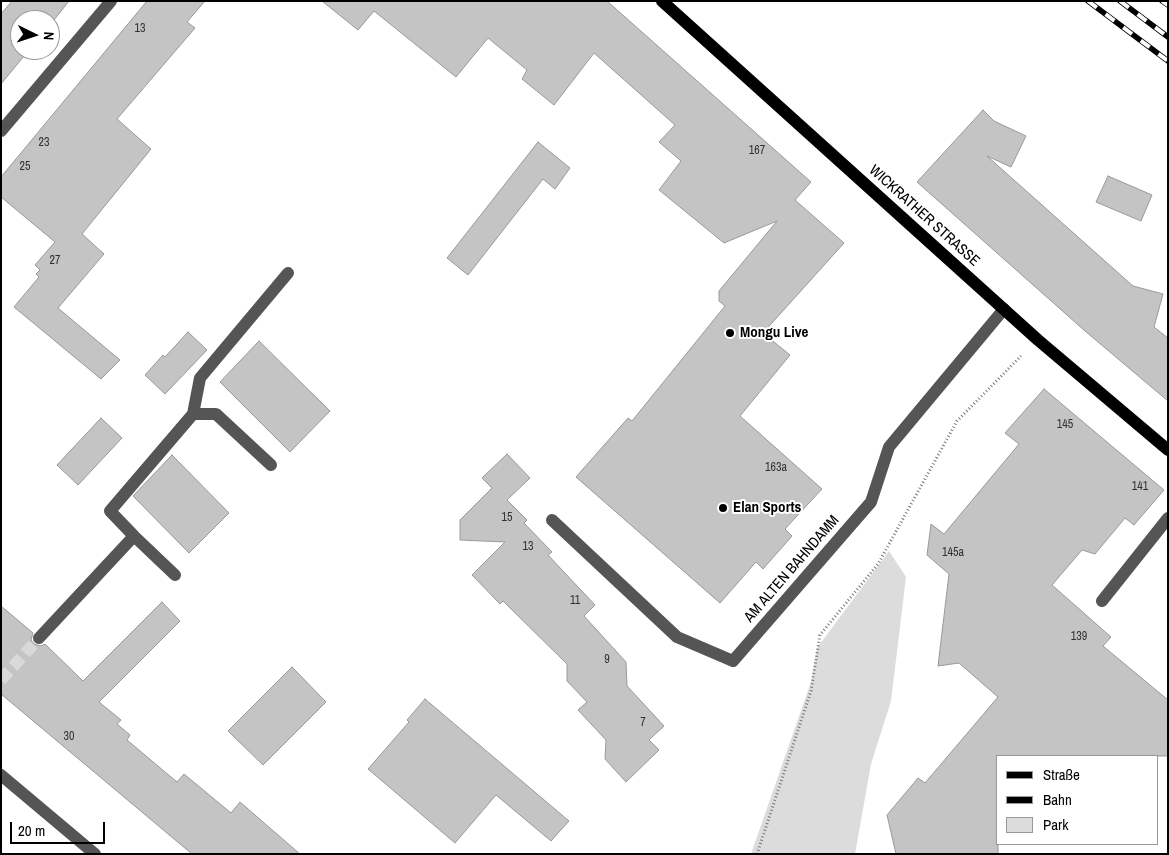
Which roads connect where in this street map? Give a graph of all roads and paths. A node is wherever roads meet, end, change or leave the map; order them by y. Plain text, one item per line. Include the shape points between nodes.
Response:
1 (111, 1) edge
2 (662, 1) edge
3 (1, 132) edge
4 (288, 273) dead end
5 (1004, 309) junction
6 (1038, 340) junction
7 (194, 414) junction
8 (1168, 450) edge
9 (271, 466) dead end
10 (1168, 518) edge
11 (552, 520) dead end
12 (134, 536) junction
13 (175, 575) dead end
14 (1102, 601) dead end
15 (39, 638) tunnel mouth
16 (1, 776) edge
17 (95, 854) edge
18 (757, 854) edge

1 - 3 street
2 - 5 main road, WICKRATHER STRASSE
4 - 7 street via 200,378
5 - 6 main road, WICKRATHER STRASSE
5 - 11 street, AM ALTEN BAHNDAMM via 889,447 871,502 733,661 677,637
6 - 8 main road, WICKRATHER STRASSE
6 - 18 path via 957,421 878,564 820,635 811,691
7 - 9 street via 216,414
7 - 12 street via 110,511
10 - 14 street
12 - 13 street
12 - 15 street
16 - 17 street

